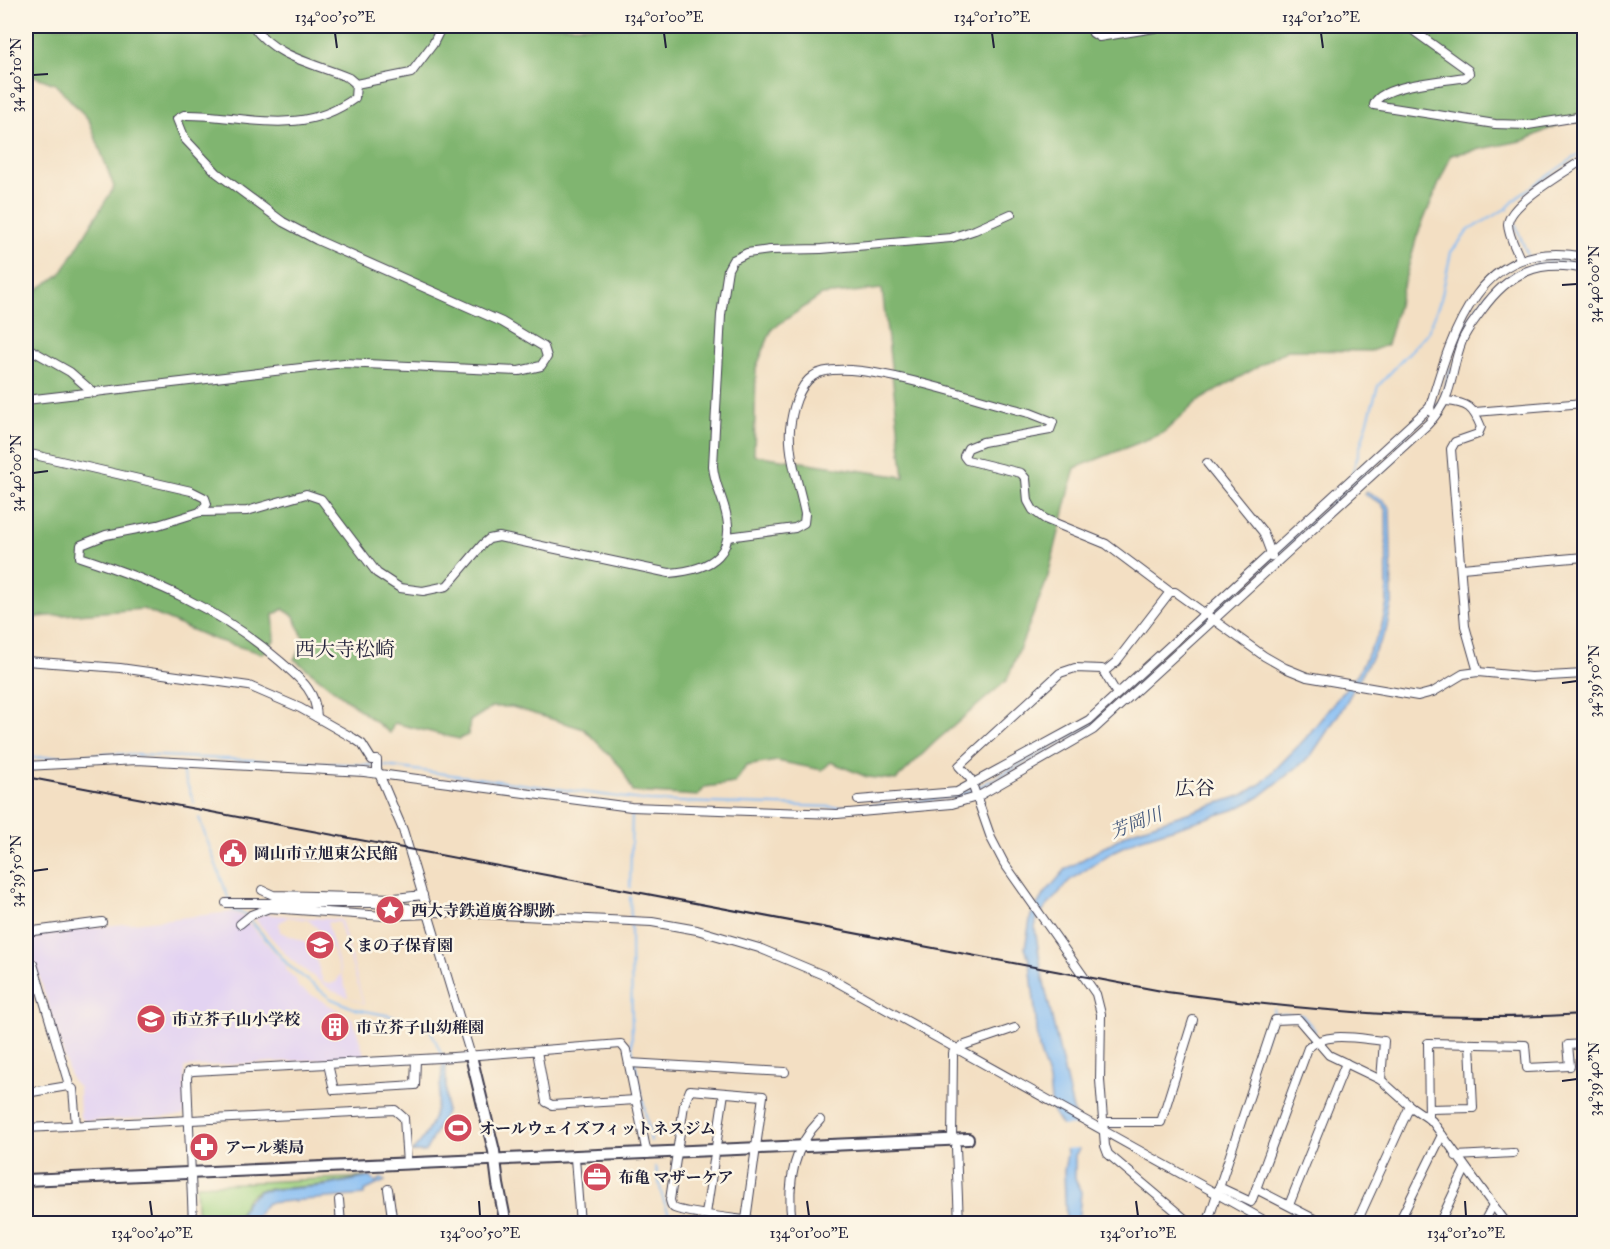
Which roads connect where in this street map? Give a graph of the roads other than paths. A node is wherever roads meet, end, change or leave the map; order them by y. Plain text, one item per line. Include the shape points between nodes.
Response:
1 (253, 26) edge
2 (442, 26) edge
3 (1095, 26) edge
4 (1167, 26) edge
5 (1407, 26) edge
6 (356, 84) junction
7 (1584, 116) edge
8 (1584, 159) edge
9 (1011, 214) dead end
10 (1584, 257) edge
11 (1526, 258) junction
12 (1584, 269) edge
13 (26, 346) edge
14 (94, 393) junction
15 (26, 400) edge
16 (1446, 401) junction
17 (1584, 403) edge
18 (1475, 412) junction
19 (1431, 413) junction
20 (26, 453) edge
21 (1206, 463) dead end
22 (200, 512) junction
23 (728, 537) junction
24 (1584, 557) edge
25 (1274, 558) junction
26 (1462, 568) junction
27 (1170, 592) junction
28 (1208, 617) junction
29 (26, 661) edge
30 (1105, 671) junction
31 (1478, 672) junction
32 (1584, 674) edge
33 (1117, 694) junction
34 (317, 717) junction
35 (26, 766) edge
36 (377, 769) junction
37 (974, 790) junction
38 (858, 800) dead end
39 (262, 890) dead end
40 (423, 895) junction
41 (229, 902) dead end
42 (428, 912) junction
43 (246, 919) dead end
44 (102, 922) dead end
45 (26, 932) edge
46 (26, 965) edge
47 (1193, 1020) dead end
48 (1015, 1028) dead end
49 (1315, 1041) junction
50 (1470, 1044) junction
51 (1584, 1044) edge
52 (956, 1050) junction
53 (537, 1051) junction
54 (471, 1056) junction
55 (416, 1060) junction
56 (632, 1062) junction
57 (1346, 1063) junction
58 (328, 1064) junction
59 (785, 1072) dead end
60 (1381, 1080) junction
61 (70, 1088) junction
62 (724, 1093) junction
63 (26, 1094) edge
64 (636, 1100) junction
65 (1410, 1106) junction
66 (1429, 1109) junction
67 (1429, 1119) junction
68 (820, 1120) dead end
69 (189, 1121) junction
70 (1103, 1122) junction
71 (76, 1125) junction
72 (26, 1128) edge
73 (1104, 1133) junction
74 (1442, 1136) junction
75 (968, 1139) dead end
76 (954, 1143) junction
77 (800, 1147) junction
78 (756, 1149) junction
79 (716, 1151) junction
80 (677, 1153) junction
81 (1513, 1153) dead end
82 (647, 1154) junction
83 (1456, 1156) junction
84 (575, 1158) junction
85 (495, 1161) junction
86 (407, 1164) junction
87 (1465, 1169) junction
88 (191, 1174) junction
89 (26, 1180) edge
90 (388, 1189) dead end
91 (1256, 1189) junction
92 (1218, 1190) junction
93 (339, 1200) dead end
94 (1289, 1205) junction
95 (1493, 1205) junction
96 (706, 1214) junction
97 (746, 1220) junction
98 (193, 1224) edge
99 (341, 1224) edge
100 (393, 1224) edge
101 (506, 1224) edge
102 (582, 1224) edge
103 (637, 1224) edge
104 (771, 1224) edge
105 (792, 1224) edge
106 (959, 1224) edge
107 (1191, 1224) edge
108 (1207, 1224) edge
109 (1271, 1224) edge
110 (1324, 1224) edge
111 (1356, 1224) edge
112 (1398, 1224) edge
113 (1439, 1224) edge
114 (1483, 1224) edge
115 (1508, 1224) edge

1 - 6 street via 274,47
2 - 6 street via 411,73
3 - 4 street via 1093,33 1099,38
5 - 7 street via 1469,73 1465,77 1405,87 1379,97 1374,105 1495,124 1528,125
6 - 14 street via 355,98 310,120 282,123 184,115 177,119 177,124 185,139 217,173 283,222 502,322 544,347 545,361 532,370 519,371 344,363
8 - 11 street via 1525,199 1512,213 1508,227
9 - 23 street via 951,238 770,250 747,253 734,260 728,269 721,315 713,466 728,520
10 - 11 street via 1558,253
11 - 19 street via 1490,278 1458,324 1447,348
12 - 16 street via 1565,265 1533,268 1499,287 1462,341
13 - 14 street via 70,372
14 - 15 street
16 - 18 street via 1466,403
16 - 19 street
17 - 18 street
18 - 26 street via 1480,431 1451,445
19 - 25 street
19 - 25 street
20 - 22 street via 191,491 205,498 207,504
21 - 25 street via 1263,532
22 - 23 street via 234,513 290,497 321,498 377,573 400,588 423,591 447,586 489,539 517,540 669,573 710,565 723,553
22 - 34 street via 87,540 81,544 80,557 191,600 225,618 308,686
23 - 27 street via 795,528 804,523 790,443 800,391 813,375 822,371 874,373 1053,422 1050,430 968,447 964,456 1022,473 1033,510 1045,519 1106,543
24 - 26 street
25 - 28 street
25 - 28 street
26 - 31 street via 1465,626
27 - 28 street via 1179,594
27 - 30 street
28 - 31 street via 1285,668 1347,684 1418,696 1434,692 1463,674
28 - 33 street
28 - 37 street via 1094,730
29 - 34 street via 120,668 249,686
30 - 33 street
30 - 37 street via 1095,666 1075,668 1054,677 959,766
31 - 32 street via 1531,677
33 - 37 street via 1089,720
34 - 36 street via 362,744
35 - 36 street via 137,760
36 - 37 street via 632,807 837,813 941,805
36 - 40 street via 403,830
37 - 38 street
37 - 70 street via 997,851 1096,994 1101,1014
39 - 40 street via 273,895
40 - 42 street
41 - 42 street via 373,903
42 - 43 street via 375,916 269,908
42 - 52 street via 631,921 697,930 783,957 828,977
42 - 54 street
44 - 45 street
46 - 61 street via 33,964
47 - 70 street via 1161,1122
48 - 52 street
49 - 57 street via 1329,1055
49 - 60 street via 1325,1037 1384,1041
49 - 91 street via 1308,1048
49 - 92 street via 1298,1019 1275,1020
50 - 51 street via 1525,1045 1527,1068 1570,1066 1568,1045
50 - 66 street via 1428,1043
50 - 66 street via 1473,1108
52 - 73 street
52 - 76 street via 952,1057
53 - 54 street
53 - 56 street via 621,1044
53 - 64 street via 546,1102
54 - 55 street
54 - 85 street
55 - 58 street
55 - 58 street via 415,1085 334,1090
56 - 59 street
56 - 64 street
57 - 60 street
57 - 94 street
58 - 69 street via 188,1072
60 - 65 street
61 - 63 street
61 - 71 street
62 - 78 street via 763,1096
62 - 79 street
62 - 80 street via 690,1090 686,1095
64 - 82 street
65 - 67 street
65 - 111 street
66 - 67 street
67 - 74 street
68 - 77 street
69 - 71 street
69 - 86 street via 395,1110 404,1118
69 - 88 street
70 - 73 street
71 - 72 street
73 - 92 street
73 - 107 street via 1105,1146 1113,1160
74 - 83 street
74 - 112 street
75 - 76 street
76 - 77 street
76 - 106 street
77 - 78 street
77 - 105 street via 789,1201
78 - 79 street
78 - 97 street
79 - 80 street
79 - 96 street
80 - 82 street
80 - 96 street via 672,1207
81 - 83 street
82 - 84 street
83 - 87 street
84 - 85 street
84 - 102 street
85 - 86 street
85 - 101 street
86 - 88 street
87 - 95 street
87 - 113 street
88 - 89 street
88 - 98 street
90 - 100 street
91 - 92 street via 1251,1202
91 - 94 street
92 - 108 street
92 - 109 street
93 - 99 street
94 - 110 street
95 - 114 street
95 - 115 street
96 - 97 street
97 - 104 street
102 - 103 street

